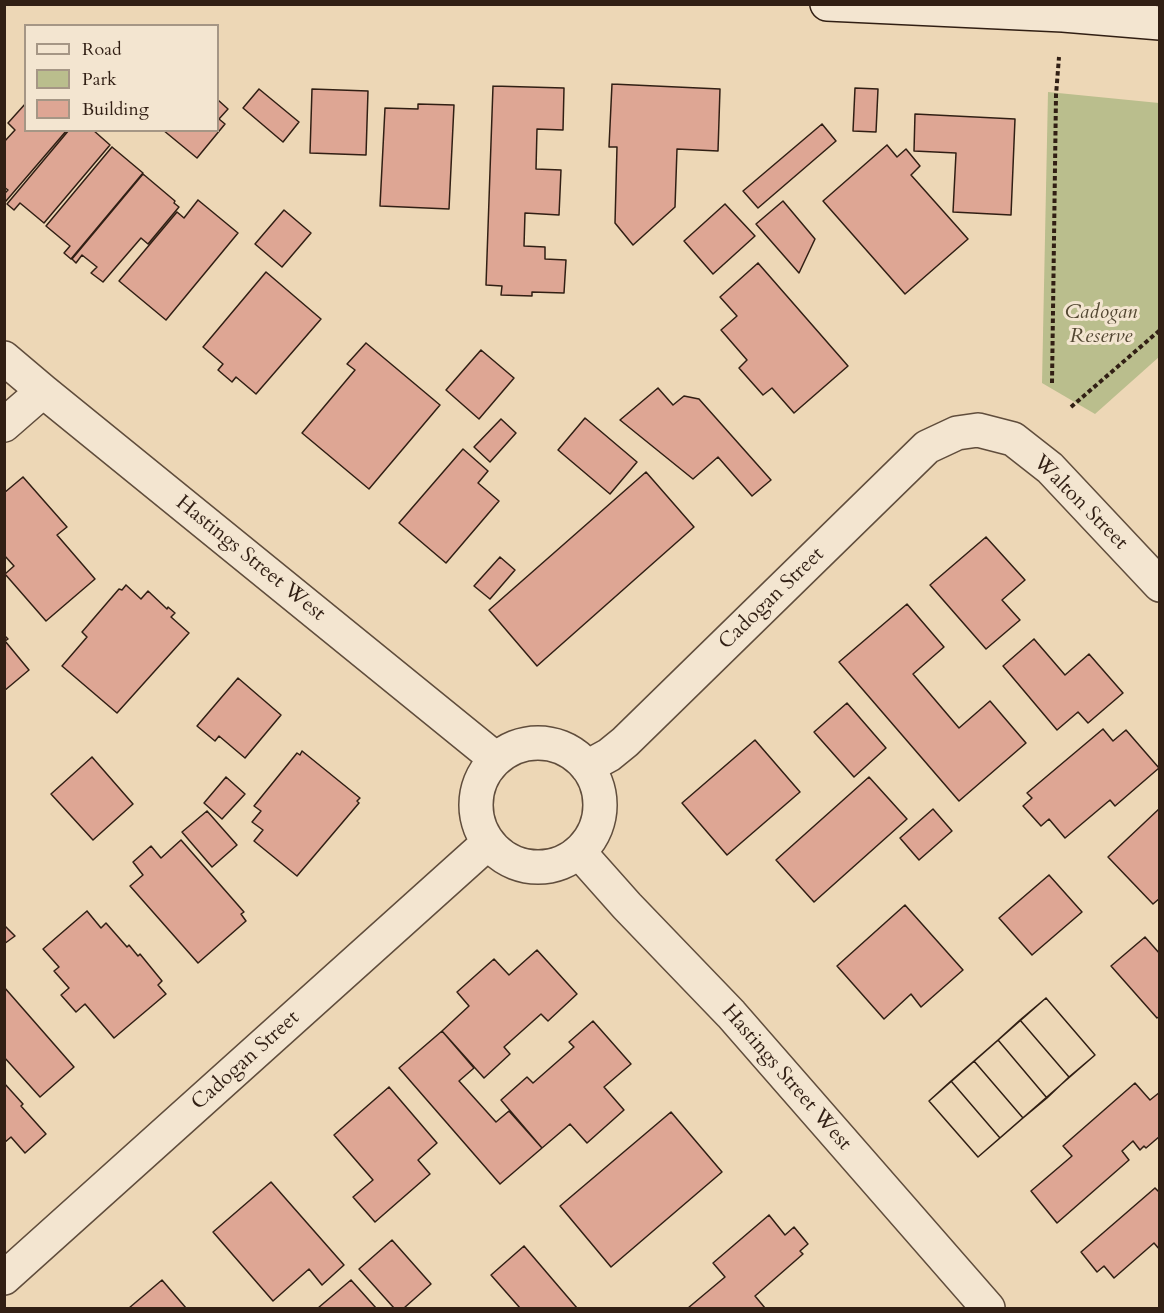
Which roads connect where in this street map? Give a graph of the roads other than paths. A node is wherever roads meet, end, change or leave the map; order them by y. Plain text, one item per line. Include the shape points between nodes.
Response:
1 (827, 4) edge
2 (1160, 24) edge
3 (4, 358) edge
4 (43, 391) junction
5 (4, 425) edge
6 (957, 432) joint
7 (1160, 585) edge
8 (496, 759) junction
9 (587, 767) junction
10 (488, 843) junction
11 (579, 852) junction
12 (4, 1278) edge
13 (988, 1308) edge

1 - 2 street via 1063,15
3 - 4 street, Hastings Street West
4 - 5 street
4 - 8 street, Hastings Street West
6 - 7 street, Walton Street via 978,430 1013,439 1050,468
6 - 9 street, Cadogan Street via 927,447 625,742
8 - 9 street via 533,742 572,753
8 - 10 street via 479,784 476,799 476,815
9 - 11 street via 597,786 600,808 596,830
10 - 11 street via 504,858 524,866 546,867
10 - 12 street, Cadogan Street
11 - 13 street, Hastings Street West via 732,1014

